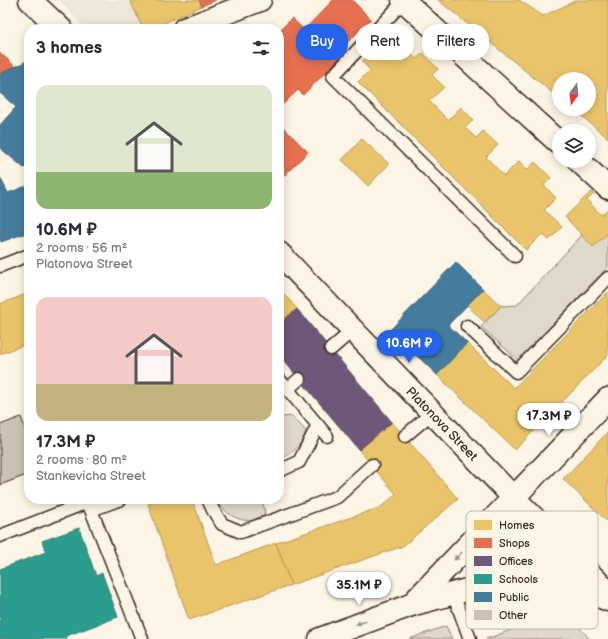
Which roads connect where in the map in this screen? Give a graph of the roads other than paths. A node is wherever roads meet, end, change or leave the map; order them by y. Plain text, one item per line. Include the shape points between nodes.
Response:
1 (30, 0) edge
2 (260, 0) edge
3 (403, 1) edge
4 (55, 24) edge
5 (197, 24) edge
6 (552, 137) edge
7 (587, 168) edge
8 (608, 188) edge
9 (515, 256) dead end
10 (24, 257) edge
11 (284, 258) edge
12 (0, 266) edge
13 (608, 278) edge
14 (467, 326) dead end
15 (353, 330) junction
16 (331, 349) dead end
17 (299, 379) dead end
18 (284, 385) edge
19 (288, 389) junction
20 (608, 400) edge
21 (432, 413) junction
22 (318, 425) junction
23 (327, 436) dead end
24 (405, 436) dead end
25 (372, 465) dead end
26 (284, 469) edge
27 (514, 498) junction
28 (83, 504) edge
29 (89, 504) edge
30 (107, 504) edge
31 (210, 504) edge
32 (91, 510) junction
33 (501, 511) edge
34 (527, 511) edge
35 (0, 536) edge
36 (466, 548) edge
37 (598, 582) edge
38 (466, 590) edge
39 (608, 592) edge
40 (453, 594) junction
41 (598, 595) edge
42 (608, 600) edge
43 (411, 605) junction
44 (466, 628) edge
45 (466, 629) edge
46 (142, 639) edge
47 (320, 639) edge
48 (470, 639) edge

1 - 4 street
2 - 5 street
3 - 6 street
3 - 9 lane via 334,76
7 - 8 street
10 - 12 lane
11 - 15 street, Platonova Street
13 - 14 lane via 516,372
15 - 16 lane
15 - 21 street, Platonova Street
17 - 19 lane
18 - 19 lane
19 - 22 lane
20 - 27 street
21 - 24 lane
21 - 27 street, Platonova Street
22 - 23 lane
22 - 26 lane via 299,462
25 - 31 lane via 337,496 241,532 222,524
27 -> 33 street
27 - 34 street, Platonova Street
28 - 35 lane
29 - 32 lane
30 - 32 lane
32 - 46 lane
36 -> 43 street
37 - 39 street, Platonova Street
38 - 40 street
40 - 43 street
40 - 44 lane
41 - 42 street
43 -> 47 street
45 - 48 lane

